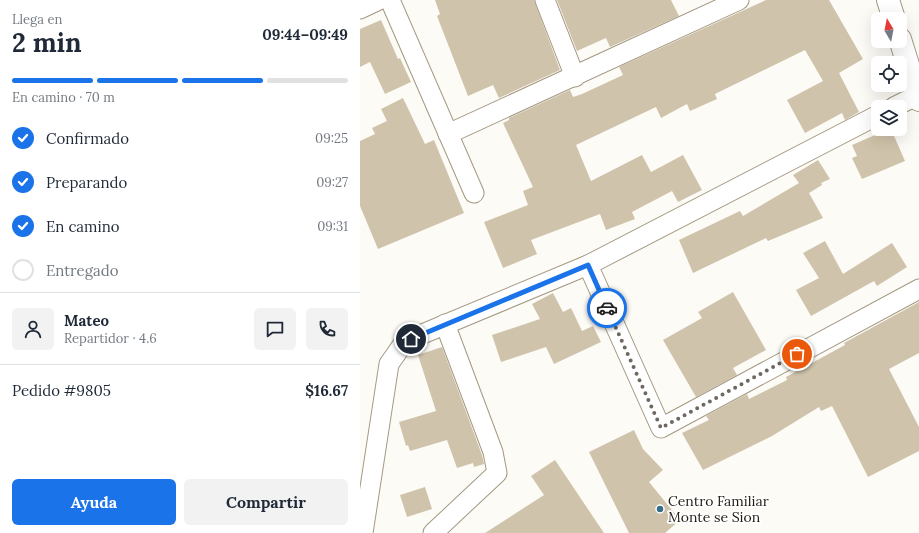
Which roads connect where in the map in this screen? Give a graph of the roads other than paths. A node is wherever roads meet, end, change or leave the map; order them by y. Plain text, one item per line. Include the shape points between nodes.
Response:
1 (379, 0) edge
2 (390, 0) edge
3 (544, 0) edge
4 (739, 0) edge
5 (888, 0) edge
6 (360, 9) edge
7 (892, 12) edge
8 (903, 48) edge
9 (575, 77) junction
10 (918, 97) edge
11 (907, 102) edge
12 (871, 119) edge
13 (448, 134) junction
14 (474, 192) dead end
15 (588, 265) junction
16 (919, 289) edge
17 (445, 324) junction
18 (363, 533) edge
19 (433, 533) edge

1 - 6 street
2 - 13 street
3 - 9 street
4 - 9 street
5 - 7 street
8 - 10 street
9 - 13 street
10 - 11 street
12 - 15 street
13 - 14 street
15 - 16 street via 661,428
15 - 17 street
17 - 18 street via 403,344 389,364
17 - 19 street via 493,452 498,473

